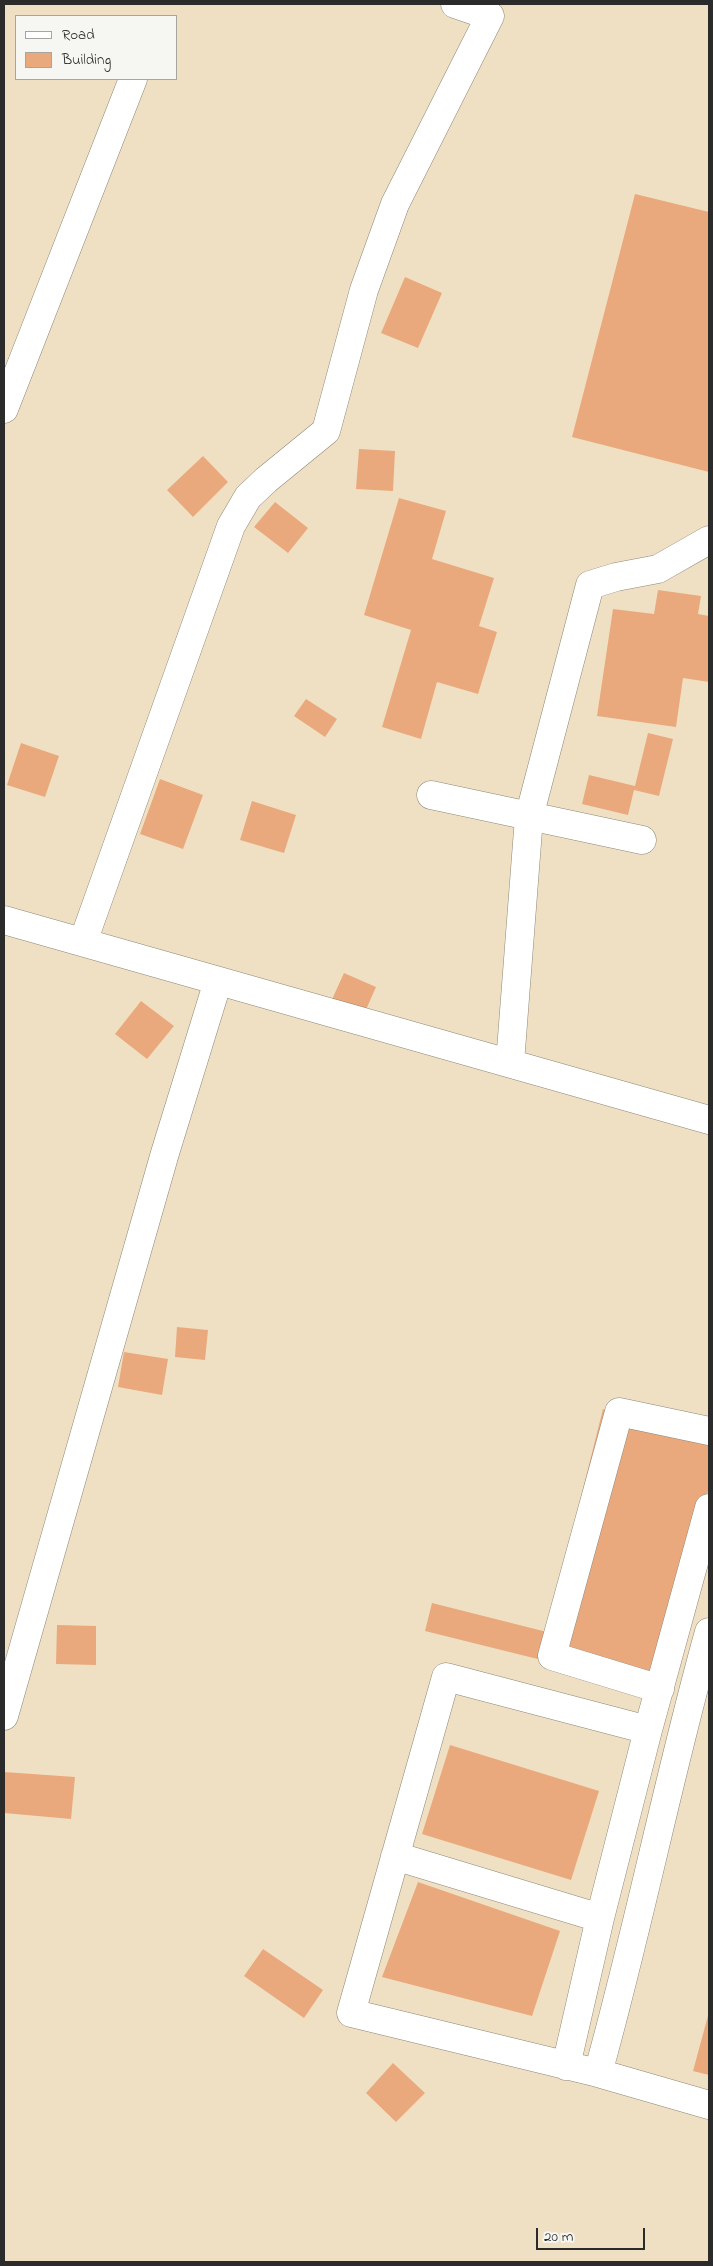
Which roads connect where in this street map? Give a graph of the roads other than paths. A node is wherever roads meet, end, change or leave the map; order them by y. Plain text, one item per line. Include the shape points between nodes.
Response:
1 (455, 4) edge
2 (133, 80) edge
3 (4, 408) edge
4 (709, 540) edge
5 (431, 794) dead end
6 (530, 817) junction
7 (642, 840) dead end
8 (4, 920) edge
9 (83, 942) junction
10 (218, 981) junction
11 (510, 1063) junction
12 (709, 1120) edge
13 (709, 1431) edge
14 (709, 1508) edge
15 (709, 1632) edge
16 (660, 1689) junction
17 (698, 1713) edge
18 (4, 1716) edge
19 (648, 1730) junction
20 (395, 1856) junction
21 (600, 1918) junction
22 (566, 2066) junction
23 (598, 2073) junction
24 (709, 2104) edge

1 - 9 street via 490,16 396,204 364,290 326,431 248,497 231,526
2 - 3 street
4 - 6 street via 658,570 590,585
5 - 6 street
6 - 7 street
6 - 11 street
8 - 9 street
9 - 10 street
10 - 11 street
10 - 18 street via 165,1153
11 - 12 street
13 - 16 street via 619,1412 552,1656
14 - 16 street
15 - 17 street
16 - 19 street
17 - 23 street
19 - 20 street via 446,1678
19 - 21 street
20 - 21 street
20 - 22 street via 351,2013
21 - 22 street
22 - 23 street
23 - 24 street

